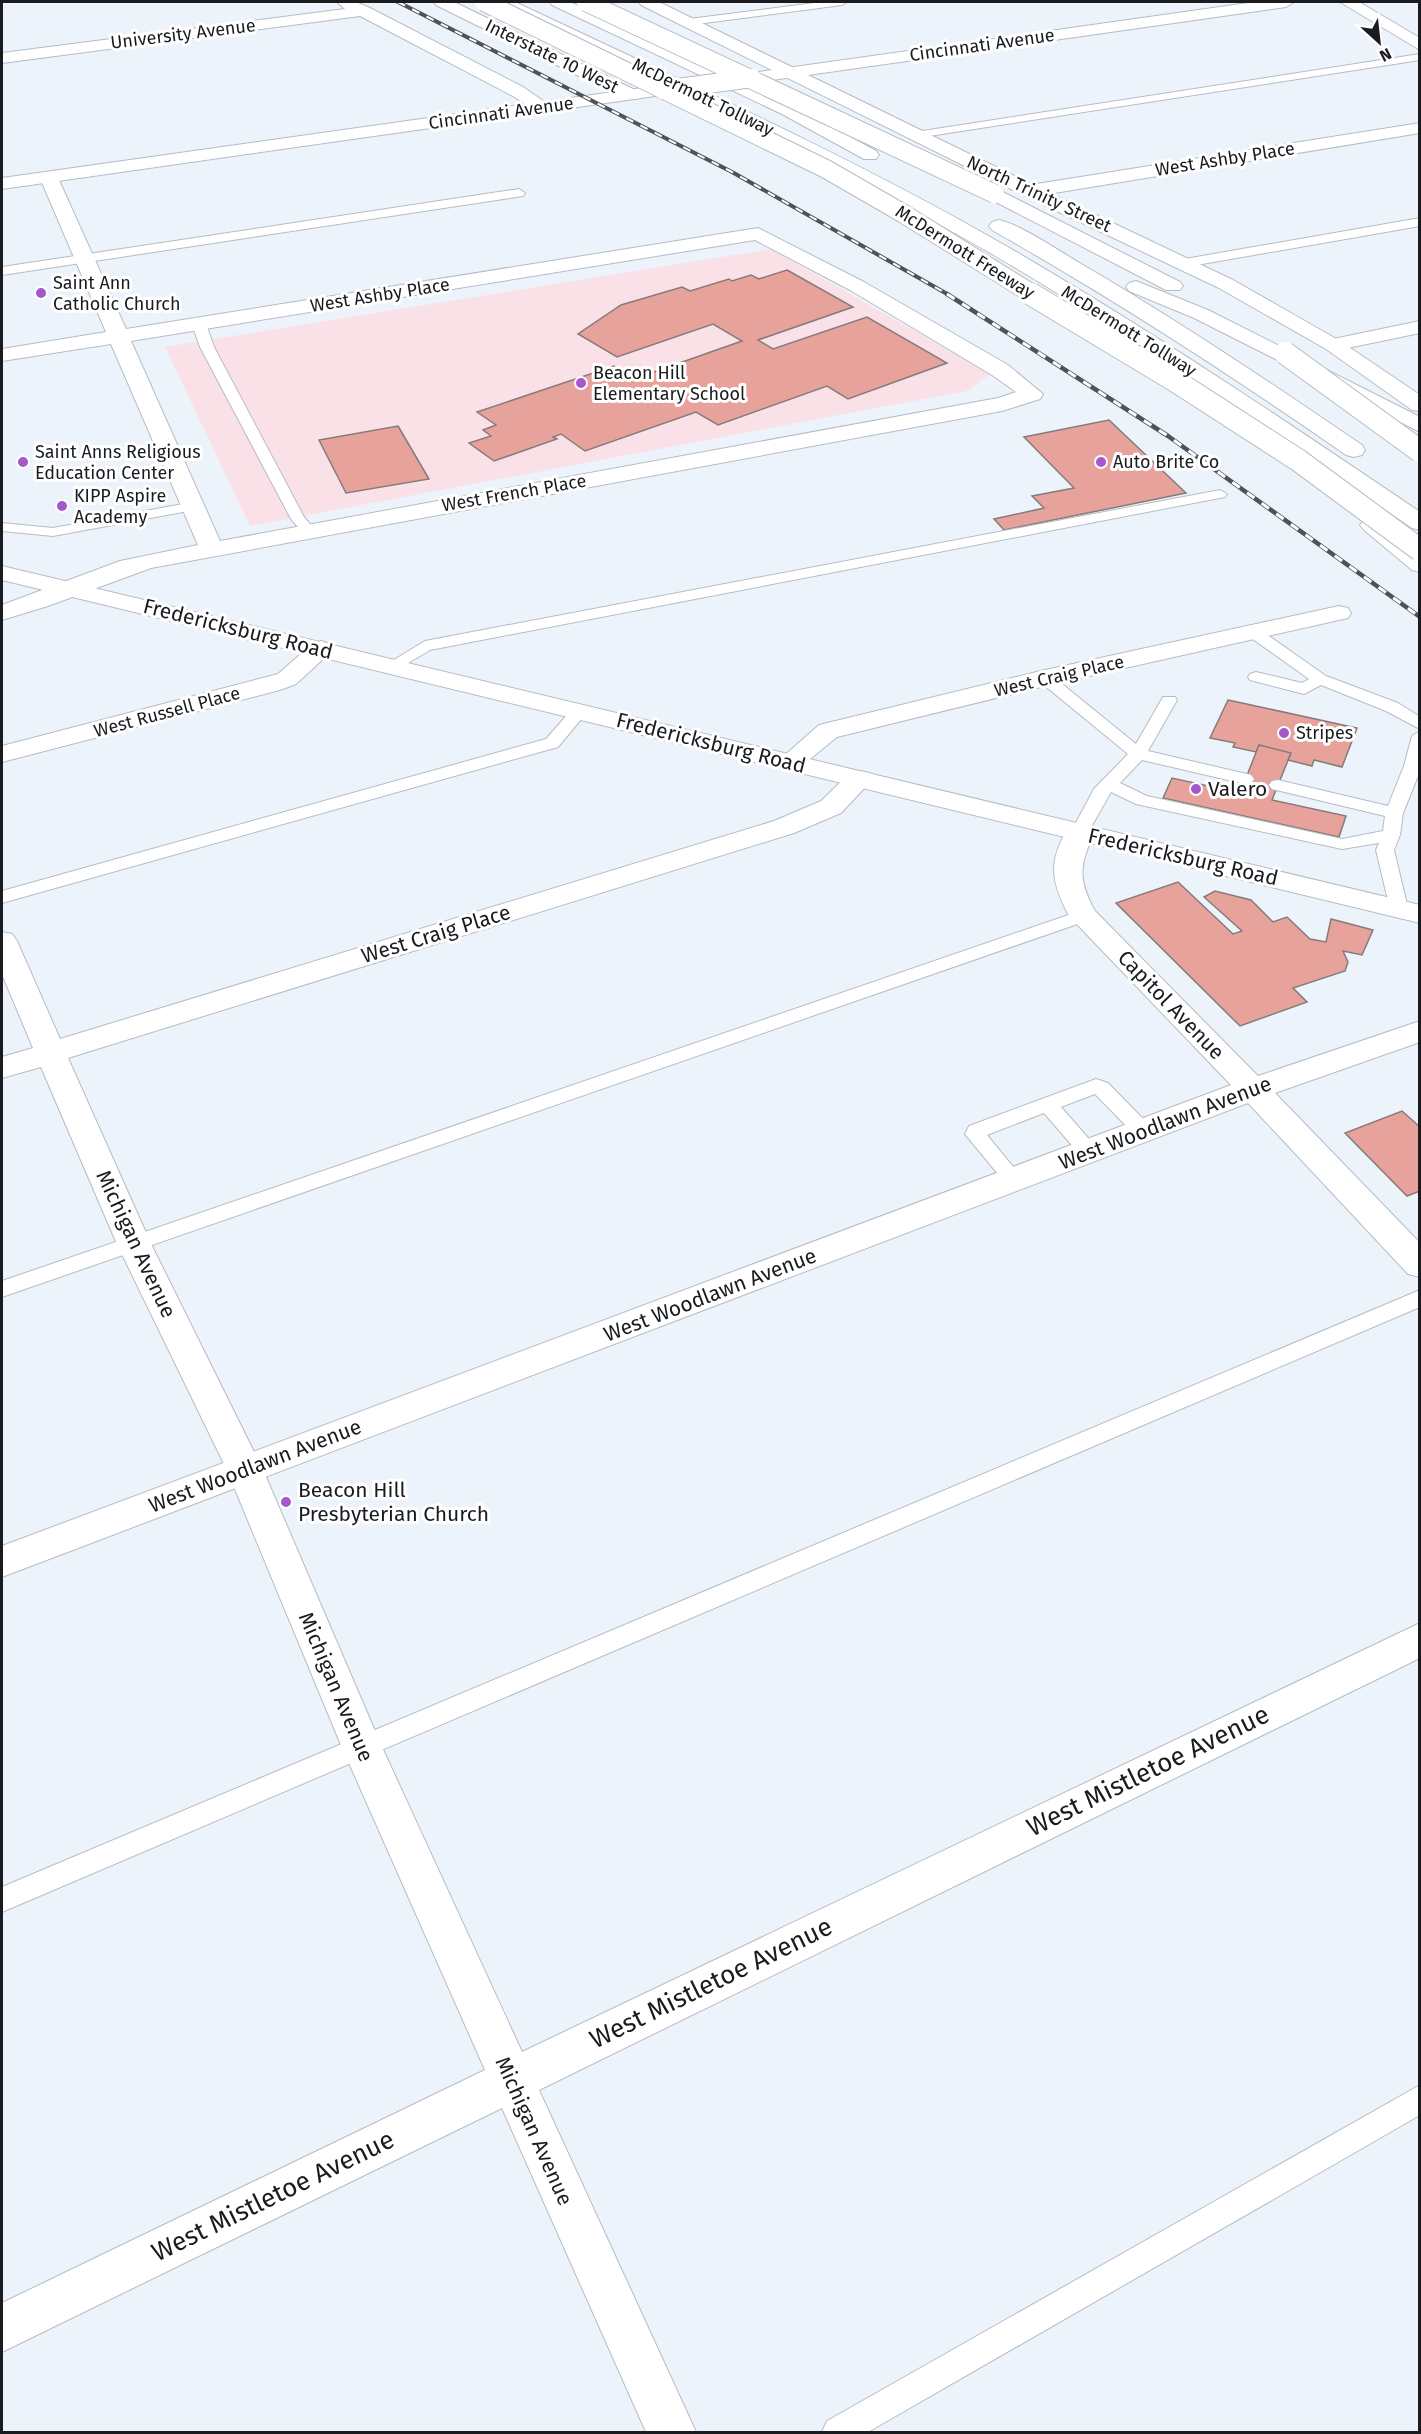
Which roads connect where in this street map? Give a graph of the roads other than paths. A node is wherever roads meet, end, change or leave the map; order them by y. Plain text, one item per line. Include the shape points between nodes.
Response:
1 (345, 2) edge
2 (442, 2) edge
3 (484, 2) edge
4 (502, 2) edge
5 (558, 2) edge
6 (586, 2) edge
7 (631, 2) edge
8 (647, 2) edge
9 (842, 2) edge
10 (1286, 2) edge
11 (1348, 2) edge
12 (364, 11) junction
13 (689, 22) junction
14 (1419, 45) edge
15 (1419, 57) edge
16 (2, 58) edge
17 (789, 72) junction
18 (630, 95) junction
19 (543, 107) junction
20 (1419, 128) edge
21 (915, 135) junction
22 (890, 166) dead end
23 (49, 178) junction
24 (2, 184) edge
25 (1030, 191) junction
26 (519, 194) dead end
27 (995, 194) junction
28 (981, 216) dead end
29 (1419, 222) edge
30 (1042, 249) junction
31 (85, 258) junction
32 (1185, 263) junction
33 (2, 271) edge
34 (1079, 298) junction
35 (199, 324) junction
36 (1419, 327) edge
37 (120, 337) junction
38 (1332, 345) junction
39 (1285, 353) junction
40 (2, 356) edge
41 (1032, 394) joint
42 (1419, 405) edge
43 (1419, 427) edge
44 (1419, 451) edge
45 (1370, 461) dead end
46 (1221, 494) dead end
47 (194, 506) junction
48 (1419, 523) edge
49 (2, 527) edge
50 (309, 531) junction
51 (212, 549) junction
52 (1419, 550) edge
53 (1419, 565) edge
54 (2, 573) edge
55 (68, 590) junction
56 (2, 613) edge
57 (1339, 613) dead end
58 (1253, 632) junction
59 (321, 649) junction
60 (392, 666) junction
61 (1256, 677) dead end
62 (1045, 678) junction
63 (1320, 679) junction
64 (1169, 700) dead end
65 (580, 711) junction
66 (1419, 724) edge
67 (1419, 736) edge
68 (2, 754) edge
69 (1138, 754) junction
70 (790, 762) junction
71 (1245, 778) dead end
72 (860, 779) junction
73 (1109, 784) junction
74 (1278, 785) dead end
75 (1394, 813) junction
76 (1080, 832) junction
77 (1390, 835) junction
78 (2, 897) edge
79 (1409, 911) edge
80 (1083, 916) junction
81 (2, 941) edge
82 (1419, 1032) edge
83 (50, 1053) junction
84 (2, 1068) edge
85 (1253, 1089) junction
86 (1047, 1104) junction
87 (1143, 1131) junction
88 (1089, 1152) junction
89 (1014, 1180) junction
90 (134, 1244) junction
91 (1419, 1265) edge
92 (2, 1288) edge
93 (1419, 1298) edge
94 (245, 1470) junction
95 (2, 1562) edge
96 (1419, 1639) edge
97 (361, 1745) junction
98 (2, 1900) edge
99 (511, 2081) junction
100 (1419, 2099) edge
101 (2, 2328) edge
102 (671, 2433) edge
103 (838, 2433) edge

1 - 12 main road
2 - 18 main road, Interstate 10 West
3 - 52 main road, McDermott Freeway, bridge via 826,169 904,214 1260,435
4 - 34 main road, McDermott Tollway via 803,145 925,209
5 - 22 main road, McDermott Tollway via 788,110
6 - 27 main road, bridge
7 - 27 main road, bridge
8 - 13 main road, North Trinity Street
9 - 13 lane
10 - 17 main road, Cincinnati Avenue
11 - 14 main road
12 - 16 main road, University Avenue
12 - 19 main road
13 - 17 main road, North Trinity Street
15 - 21 lane
17 - 18 main road, Cincinnati Avenue, bridge
17 - 21 main road, North Trinity Street
18 - 19 main road, Cincinnati Avenue
19 - 23 main road, Cincinnati Avenue
20 - 25 main road, West Ashby Place
21 - 25 main road, North Trinity Street
23 - 24 main road, Cincinnati Avenue
23 - 31 main road
25 - 32 main road, North Trinity Street
26 - 31 lane
27 - 39 main road via 1159,278
28 - 30 main road, McDermott Tollway
29 - 32 lane
30 - 43 main road via 1201,314
30 - 45 main road, McDermott Tollway via 1223,359
31 - 33 lane
31 - 37 main road
32 - 38 main road, North Trinity Street
34 - 48 main road, McDermott Tollway via 1251,408
34 - 53 main road via 1299,465
35 - 37 main road, West Ashby Place
35 - 41 main road, West Ashby Place via 758,234 857,286 1000,370
35 - 50 lane via 207,347 298,519
36 - 38 main road
37 - 40 main road, West Ashby Place
37 - 47 main road
38 - 42 main road, North Trinity Street
39 - 43 main road, bridge
39 - 44 main road, bridge
41 - 50 main road, West French Place via 1002,404
46 - 60 lane via 425,646
47 - 49 lane via 52,532
47 - 51 main road
50 - 51 main road, West French Place
51 - 55 main road, West French Place via 114,569
54 - 55 main road, Fredericksburg Road
55 - 56 main road, West French Place
55 - 59 main road, Fredericksburg Road
57 - 58 main road, West Craig Place
58 - 62 main road, West Craig Place
58 - 63 lane
59 - 60 main road, Fredericksburg Road
59 - 68 main road, West Russell Place via 287,679 271,685
60 - 65 main road, Fredericksburg Road
61 - 63 lane via 1304,689
62 - 69 lane
62 - 70 main road, West Craig Place via 828,731
63 - 66 lane via 1392,707
64 - 69 lane
65 - 70 main road, Fredericksburg Road
65 - 78 lane via 552,743
67 - 75 lane via 1413,766
69 - 71 lane via 1213,779
69 - 73 lane
70 - 72 main road, Fredericksburg Road
72 - 76 main road, Fredericksburg Road
72 - 83 main road, West Craig Place via 831,807 784,827
73 - 76 lane via 1100,793
73 - 77 lane via 1142,800 1342,844
74 - 75 lane via 1308,800
75 - 77 lane
76 - 79 main road, Fredericksburg Road
76 - 80 main road, Capitol Avenue via 1065,873
77 - 79 lane via 1385,850
80 - 85 main road, Capitol Avenue
80 - 90 lane
81 - 83 main road, Michigan Avenue
82 - 85 main road, West Woodlawn Avenue
83 - 84 main road, West Craig Place
83 - 90 main road, Michigan Avenue
85 - 87 main road, West Woodlawn Avenue
85 - 91 main road, Capitol Avenue
86 - 87 lane via 1098,1087
86 - 88 lane
86 - 89 lane via 975,1132
87 - 88 main road, West Woodlawn Avenue
88 - 89 main road, West Woodlawn Avenue
89 - 94 main road, West Woodlawn Avenue
90 - 92 lane
90 - 94 main road, Michigan Avenue
93 - 97 lane
94 - 95 main road, West Woodlawn Avenue
94 - 97 main road, Michigan Avenue
96 - 99 main road, West Mistletoe Avenue
97 - 98 lane
97 - 99 main road, Michigan Avenue
99 - 101 main road, West Mistletoe Avenue
99 - 102 main road, Michigan Avenue
100 - 103 lane

